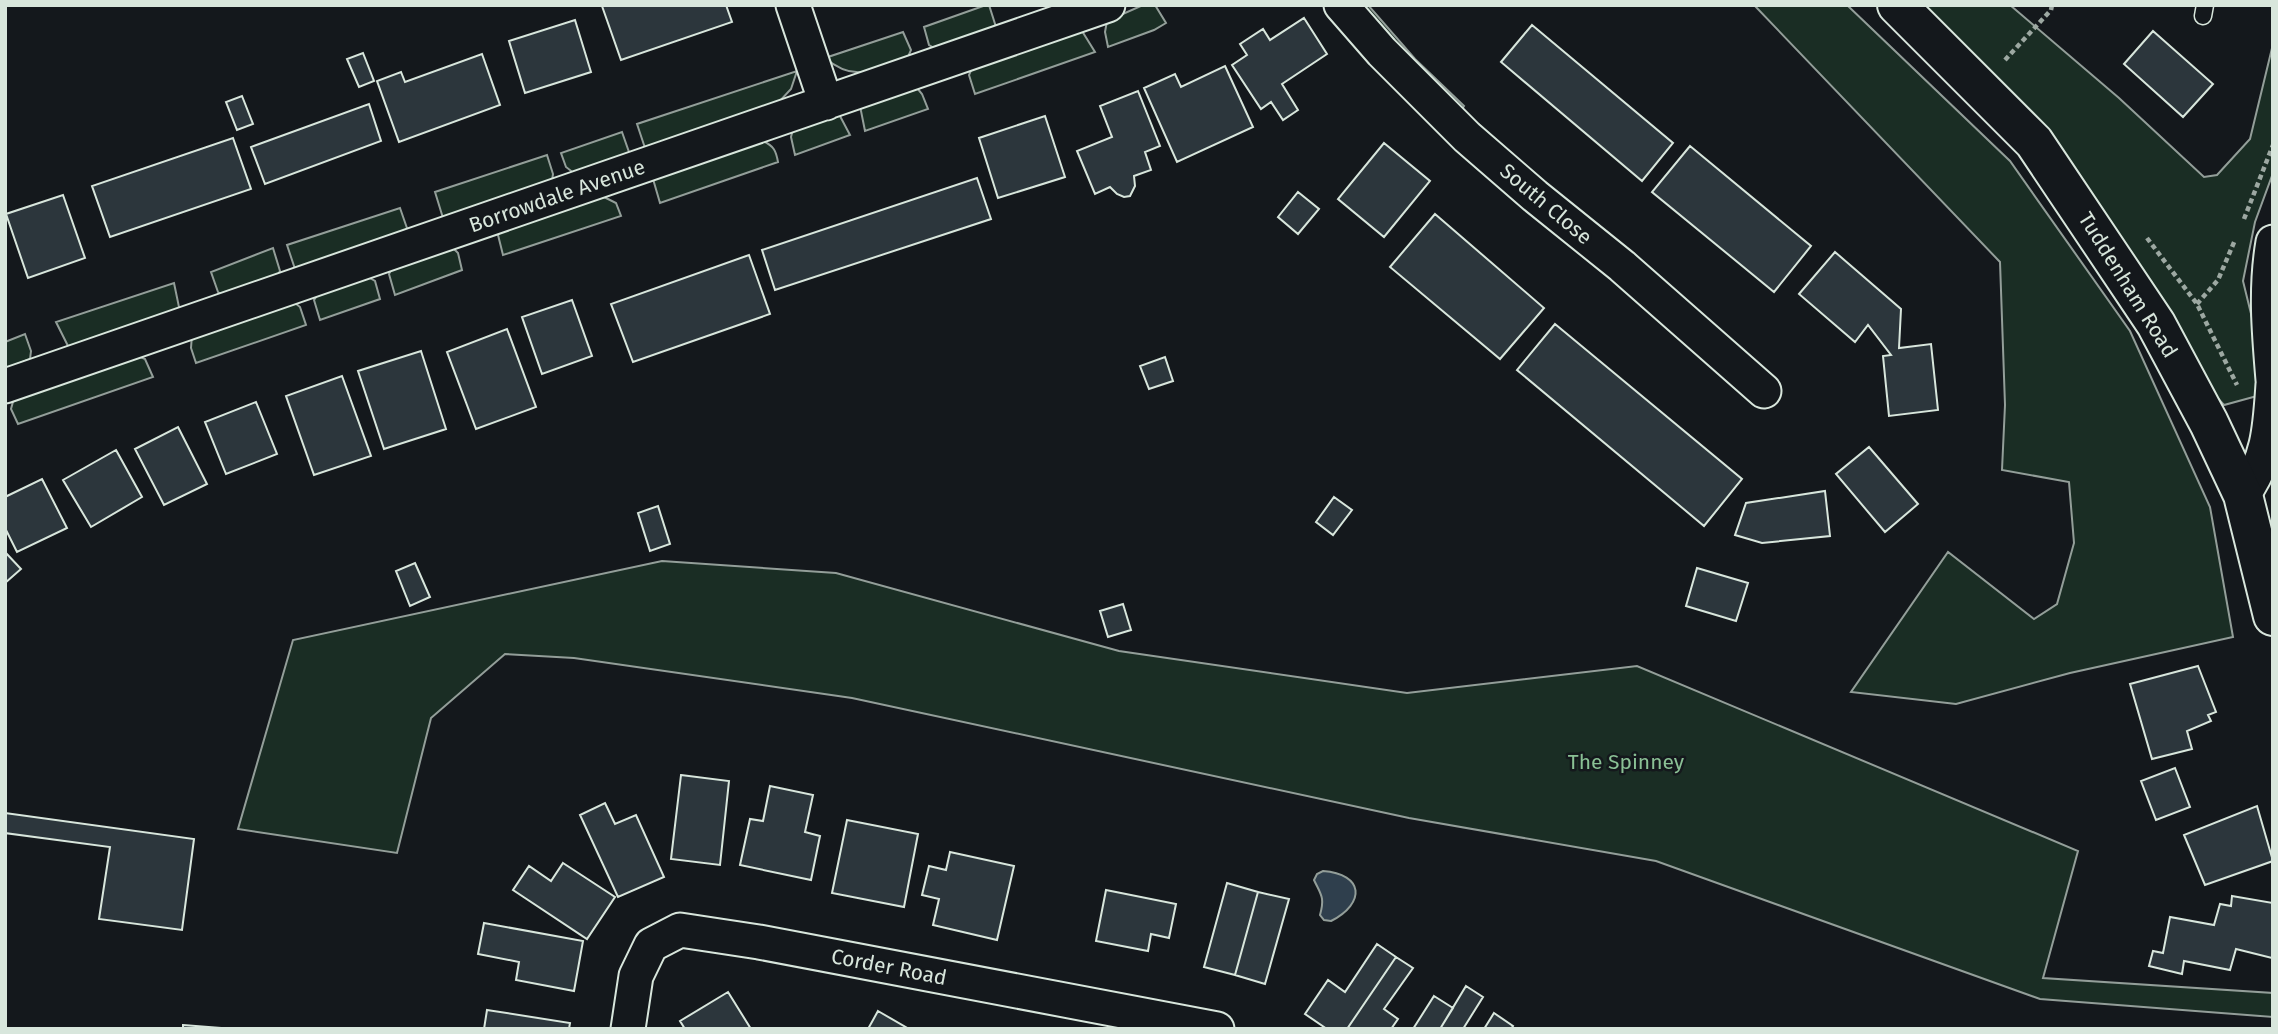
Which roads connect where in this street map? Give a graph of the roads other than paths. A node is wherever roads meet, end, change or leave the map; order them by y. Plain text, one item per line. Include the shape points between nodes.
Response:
1 (793, 5) edge
2 (1108, 5) edge
3 (1341, 5) edge
4 (1897, 5) edge
5 (826, 103) junction
6 (2273, 242) edge
7 (2273, 382) edge
8 (5, 386) edge
9 (1764, 391) dead end
10 (2243, 495) junction
11 (2273, 616) edge
12 (628, 1029) edge
13 (1217, 1029) edge

1 - 5 street
2 - 5 street, Borrowdale Avenue
3 - 9 street, South Close via 1466,137
4 - 10 street, Tuddenham Road via 2034,142 2156,324
5 - 8 street, Borrowdale Avenue
6 - 7 street via 2268,326
7 - 10 street via 2267,447
10 - 11 street, Tuddenham Road
12 - 13 street, Corder Road via 636,976 651,945 680,930

